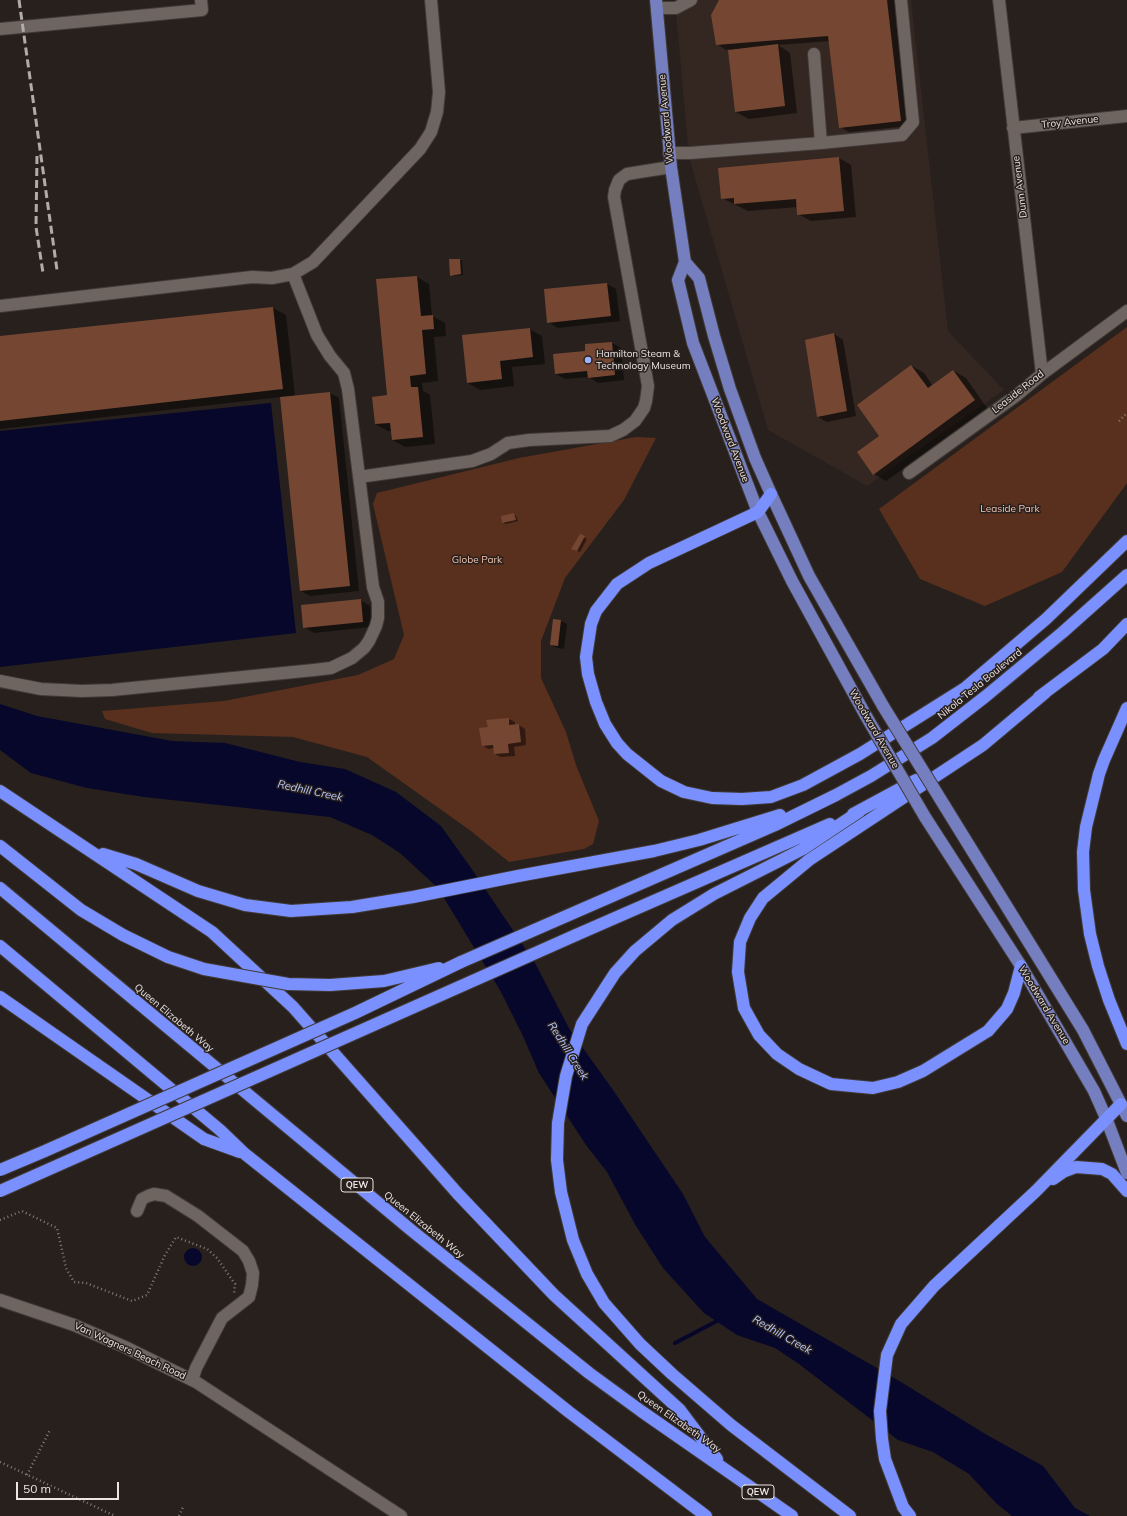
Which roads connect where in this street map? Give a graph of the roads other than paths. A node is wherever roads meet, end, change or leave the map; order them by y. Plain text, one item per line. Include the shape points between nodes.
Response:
1 (201, 0) edge
2 (431, 0) edge
3 (690, 0) edge
4 (901, 0) edge
5 (999, 0) edge
6 (656, 4) edge
7 (0, 29) edge
8 (814, 54) dead end
9 (1127, 116) edge
10 (1013, 128) junction
11 (821, 143) junction
12 (669, 153) junction
13 (671, 167) junction
14 (685, 262) junction
15 (293, 274) junction
16 (0, 306) edge
17 (1127, 310) edge
18 (1042, 374) junction
19 (909, 473) dead end
20 (359, 477) junction
21 (771, 494) junction
22 (758, 512) junction
23 (1127, 541) edge
24 (1127, 575) edge
25 (1127, 624) edge
26 (0, 681) edge
27 (1045, 693) junction
28 (1127, 708) edge
29 (0, 791) edge
30 (836, 795) junction
31 (860, 811) junction
32 (0, 846) edge
33 (92, 851) junction
34 (0, 888) edge
35 (0, 946) edge
36 (461, 962) junction
37 (1021, 966) junction
38 (0, 997) edge
39 (1127, 1044) edge
40 (1121, 1104) junction
41 (1127, 1116) edge
42 (1106, 1118) junction
43 (245, 1154) junction
44 (0, 1170) edge
45 (1127, 1173) edge
46 (0, 1191) edge
47 (1036, 1191) junction
48 (1127, 1191) edge
49 (137, 1211) dead end
50 (0, 1300) edge
51 (192, 1380) junction
52 (724, 1468) junction
53 (401, 1516) edge
54 (706, 1516) edge
55 (792, 1516) edge
56 (850, 1516) edge
57 (910, 1516) edge

1 - 7 street via 202,10
2 - 15 street via 439,99 431,132 420,149 314,262
3 - 6 street via 676,8
4 - 11 street via 913,122 902,135
5 - 10 street, Dunn Avenue
6 - 12 main road, Woodward Avenue
8 - 11 street
9 - 10 street, Troy Avenue
10 - 18 street, Dunn Avenue
11 - 12 street
12 - 13 main road, Woodward Avenue
13 - 14 main road, Woodward Avenue
13 - 20 street via 628,174 619,180 614,197 648,386 644,408 635,421 610,436 508,443 491,454 472,461
14 - 21 main road, Woodward Avenue via 699,278 730,389
14 - 22 main road, Woodward Avenue via 678,280 693,343
15 - 16 street via 272,278 245,277
15 - 20 street via 317,335 344,373
17 - 18 street, Leaside Road
18 - 19 street, Leaside Road
20 - 26 street via 378,610 376,626 369,641 352,658 331,668 102,691 61,691
21 - 22 highway
21 - 40 main road, Woodward Avenue, bridge via 809,576 883,706 1083,1030
22 - 23 highway via 649,563 617,584 596,611 588,640 586,657 590,686 605,724 617,743 633,760 661,781 684,792 712,798 771,797 803,785 860,754 965,688 1046,619
22 - 37 main road, Woodward Avenue, bridge via 792,581 866,716 925,817
24 - 30 highway, Nikola Tesla Boulevard via 1063,632 932,738
25 - 27 highway via 1103,649
27 - 31 highway via 915,781
27 - 37 highway via 983,745 809,860 763,898 750,918 740,942 738,972 744,1008 759,1035 777,1054 798,1069 831,1084 873,1088 898,1082 923,1071 988,1031 1007,1009
28 - 39 highway via 1099,774 1086,827 1083,852 1084,890 1090,934 1109,1000
29 - 33 highway
30 - 33 highway via 760,822 654,851 360,906 299,911 245,906 198,891 136,864
30 - 36 highway via 775,826
31 - 46 highway, bridge
31 - 56 highway via 803,849 714,894 672,920 635,951 615,973 582,1024 566,1076 558,1123 557,1160 560,1192 573,1240 587,1274 604,1303 640,1344 731,1425
32 - 36 highway, bridge via 81,910 123,936 204,969 288,984 330,985 384,981
33 - 52 highway via 212,932 293,1007 458,1194 554,1295 680,1410
34 - 52 highway, Queen Elizabeth Way / QEW via 417,1235 589,1373
35 - 43 highway via 214,1125
36 - 44 highway, bridge via 355,1013
37 - 42 main road, Woodward Avenue via 1087,1079
38 - 43 highway via 204,1139
40 - 41 main road, Woodward Avenue
40 - 42 highway
42 - 45 main road, Woodward Avenue
42 - 47 highway
43 - 54 highway via 569,1412
47 - 48 highway via 1063,1172 1076,1168 1102,1169 1112,1174
47 - 57 highway via 934,1286 901,1324 887,1355 880,1411 882,1439 891,1477 903,1507
49 - 51 street via 142,1199 154,1194 166,1196 198,1216 243,1251 253,1273 249,1297 222,1318
50 - 51 street, Van Wagners Beach Road via 88,1331
51 - 53 street, Van Wagners Beach Road
52 - 55 highway, Queen Elizabeth Way / QEW

